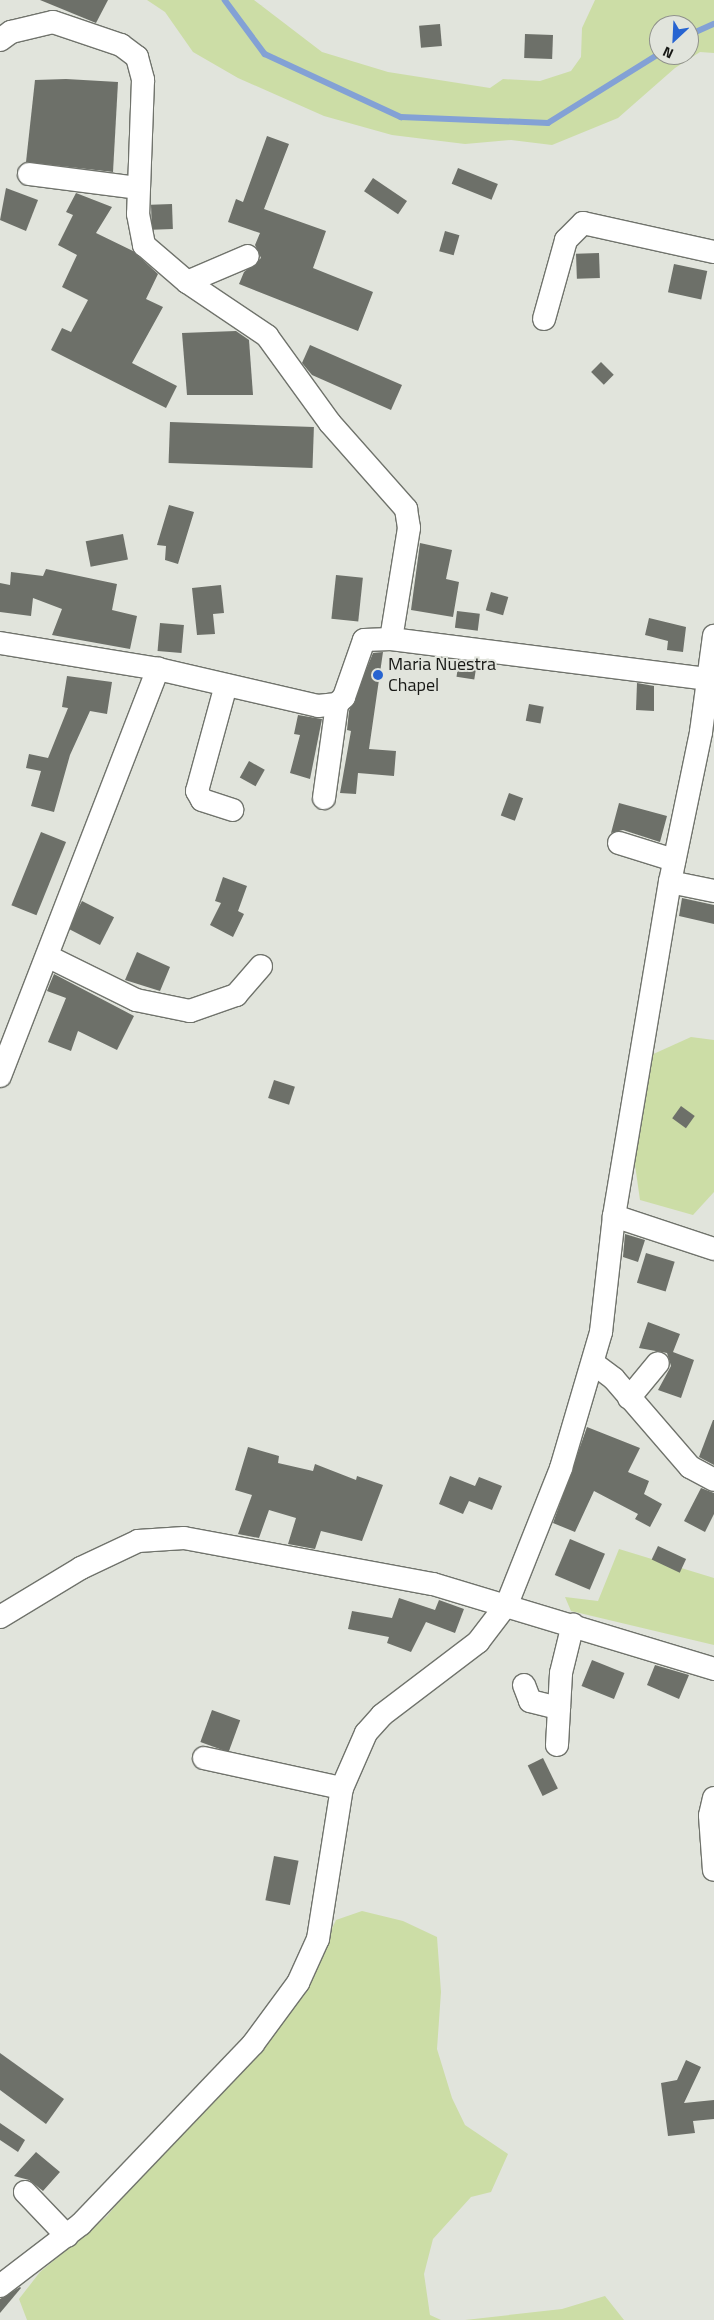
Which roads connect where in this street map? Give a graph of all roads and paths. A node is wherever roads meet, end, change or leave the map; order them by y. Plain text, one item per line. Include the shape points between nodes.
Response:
1 (0, 40) edge
2 (29, 174) dead end
3 (138, 188) junction
4 (714, 252) edge
5 (248, 256) dead end
6 (187, 282) junction
7 (544, 319) dead end
8 (714, 636) edge
9 (391, 639) junction
10 (0, 643) edge
11 (158, 669) junction
12 (711, 679) edge
13 (226, 685) junction
14 (337, 704) junction
15 (708, 734) edge
16 (324, 798) dead end
17 (232, 810) dead end
18 (619, 843) dead end
19 (674, 860) junction
20 (670, 882) junction
21 (714, 891) edge
22 (47, 956) junction
23 (261, 966) dead end
24 (0, 1076) edge
25 (614, 1216) junction
26 (714, 1249) edge
27 (593, 1363) junction
28 (658, 1363) dead end
29 (629, 1398) junction
30 (714, 1480) edge
31 (507, 1604) junction
32 (0, 1617) edge
33 (573, 1624) junction
34 (714, 1669) edge
35 (524, 1685) dead end
36 (560, 1708) junction
37 (557, 1746) dead end
38 (204, 1758) dead end
39 (342, 1788) junction
40 (714, 1798) edge
41 (714, 1870) edge
42 (25, 2192) dead end
43 (67, 2236) junction
44 (0, 2286) edge

1 - 3 street via 11,32 53,22 121,45 137,57 143,80
2 - 3 street
3 - 6 street via 144,245
4 - 7 street via 583,223 566,240
5 - 6 street
6 - 9 street via 267,336 330,423 406,509 409,528
8 - 12 street
9 - 12 street
9 - 14 street via 364,640
10 - 11 street
11 - 13 street
11 - 22 street
12 - 15 street
13 - 14 street via 318,706
13 - 17 street via 197,791 202,800
14 - 16 street
15 - 19 street
18 - 19 street
19 - 20 street
20 - 21 street
20 - 25 street
22 - 23 street via 136,1000 190,1011 236,995
22 - 24 street
25 - 26 street
25 - 27 street
27 - 29 street
27 - 31 street via 561,1468
28 - 29 street
29 - 30 street via 690,1467
31 - 32 street via 433,1584 160,1537 138,1541 81,1568
31 - 33 street
31 - 39 street via 463,1656 382,1715 366,1734
33 - 34 street
33 - 36 street via 561,1673
35 - 36 street via 530,1701
36 - 37 street
38 - 39 street
39 - 43 street via 318,1939 298,1984 253,2044
40 - 41 street via 710,1816
42 - 43 street
43 - 44 street

